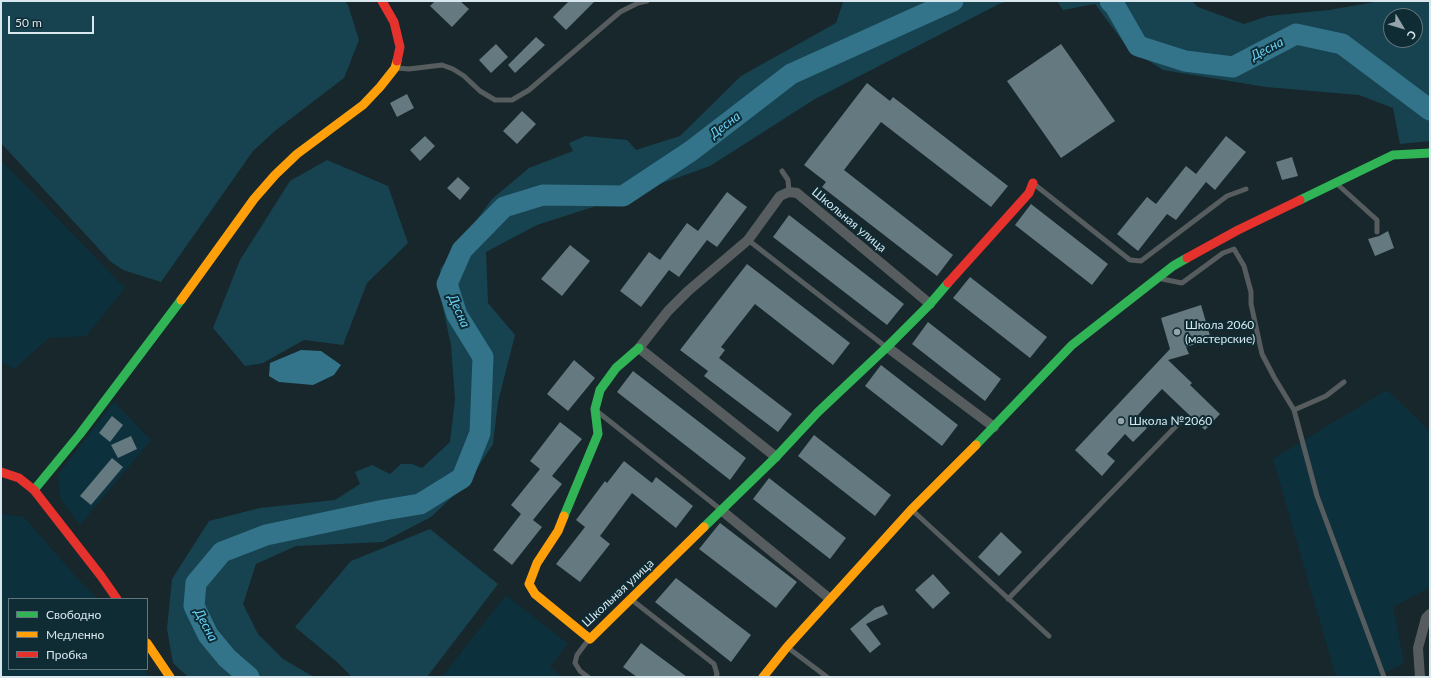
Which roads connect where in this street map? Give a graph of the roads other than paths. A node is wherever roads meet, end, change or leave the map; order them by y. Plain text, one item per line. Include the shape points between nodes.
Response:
1 (382, 1) edge
2 (647, 1) edge
3 (395, 68) junction
4 (1428, 153) edge
5 (782, 171) dead end
6 (1033, 183) joint
7 (1336, 183) junction
8 (1246, 189) dead end
9 (789, 192) junction
10 (1378, 232) dead end
11 (748, 240) junction
12 (1159, 278) junction
13 (930, 304) junction
14 (887, 347) junction
15 (639, 348) junction
16 (1344, 382) dead end
17 (595, 409) junction
18 (1294, 410) junction
19 (1182, 420) dead end
20 (994, 427) junction
21 (776, 457) junction
22 (1, 472) edge
23 (34, 490) junction
24 (721, 510) junction
25 (911, 510) junction
26 (116, 598) edge
27 (631, 599) junction
28 (830, 599) junction
29 (1008, 599) junction
30 (1430, 614) edge
31 (1049, 636) dead end
32 (590, 638) junction
33 (148, 644) edge
34 (787, 647) junction
35 (170, 677) edge
36 (588, 677) edge
37 (716, 677) edge
38 (763, 677) edge
39 (827, 677) edge
40 (1384, 677) edge
41 (1420, 677) edge

1 - 3 street via 394,22 400,47
2 - 3 lane via 620,12 529,90 512,100 495,100 480,91 464,76 442,65
3 - 23 street via 363,105 297,154 275,174 155,336
4 - 7 street via 1394,155
5 - 9 lane via 788,180
6 - 8 lane via 1130,260 1141,261 1227,196
6 - 13 street, Школьная улица via 1029,193
7 - 10 lane via 1378,220
7 - 12 street via 1238,230 1173,266
9 - 11 street, Школьная улица via 780,196
9 - 13 street, Школьная улица via 797,193
11 - 14 lane
11 - 15 street, Школьная улица via 688,291 668,311
12 - 18 lane via 1182,283 1223,253 1234,249 1244,266 1251,292 1251,304 1262,354
12 - 20 street via 1072,345
13 - 14 street, Школьная улица
14 - 20 street
14 - 21 street, Школьная улица via 818,412
15 - 17 street, Школьная улица via 609,376 600,390
15 - 21 street
16 - 18 lane via 1326,396
17 - 24 lane
17 - 32 street, Школьная улица via 598,434 558,531 538,563 529,584 535,594
18 - 40 lane via 1317,496
19 - 29 lane
20 - 25 street
21 - 24 street, Школьная улица
22 - 23 street via 19,478
23 - 26 street
24 - 27 street, Школьная улица
24 - 28 street
25 - 28 street
25 - 29 lane
27 - 32 street, Школьная улица
27 - 37 lane via 714,664
28 - 34 street
29 - 31 lane
30 - 41 street via 1426,618 1418,648
32 - 36 lane via 577,655 575,663
33 - 35 street
34 - 38 street
34 - 39 lane

